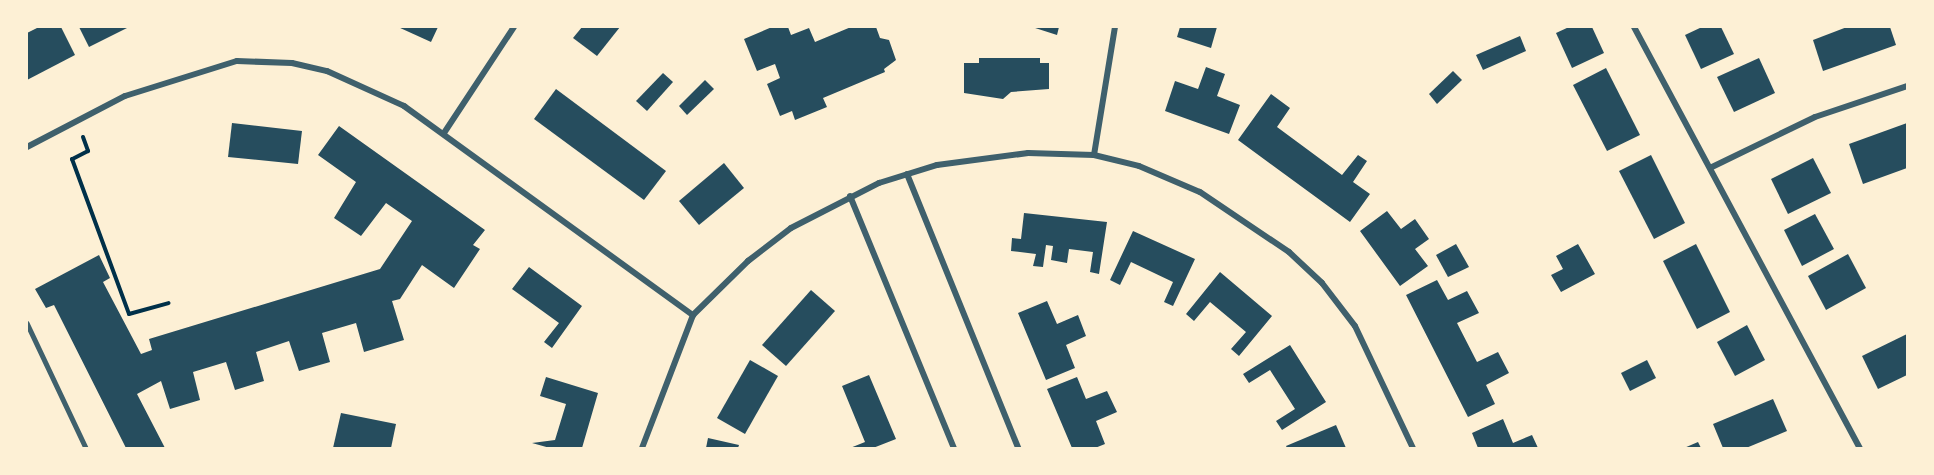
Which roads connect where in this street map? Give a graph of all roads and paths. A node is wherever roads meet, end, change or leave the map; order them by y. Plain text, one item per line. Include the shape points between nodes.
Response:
1 (514, 27) edge
2 (1115, 27) edge
3 (1634, 27) edge
4 (1907, 86) edge
5 (76, 121) junction
6 (444, 133) junction
7 (27, 147) edge
8 (1094, 155) junction
9 (1712, 166) junction
10 (907, 174) junction
11 (850, 196) junction
12 (169, 303) dead end
13 (693, 315) junction
14 (27, 323) edge
15 (86, 448) edge
16 (642, 448) edge
17 (954, 448) edge
18 (1017, 448) edge
19 (1413, 448) edge
20 (1860, 448) edge

1 - 6 street
2 - 8 street
3 - 9 street
4 - 9 street via 1815,117
5 - 6 street via 125,96 237,61 292,63 350,78 404,106
5 - 7 street
5 - 12 path via 88,151 72,159 129,314
6 - 13 street
8 - 10 street via 981,156
8 - 19 street via 1139,166 1200,192 1289,252 1322,283 1355,326
9 - 20 street
10 - 11 street
10 - 18 street
11 - 13 street via 791,228 748,261
11 - 17 street
13 - 16 street
14 - 15 lane

